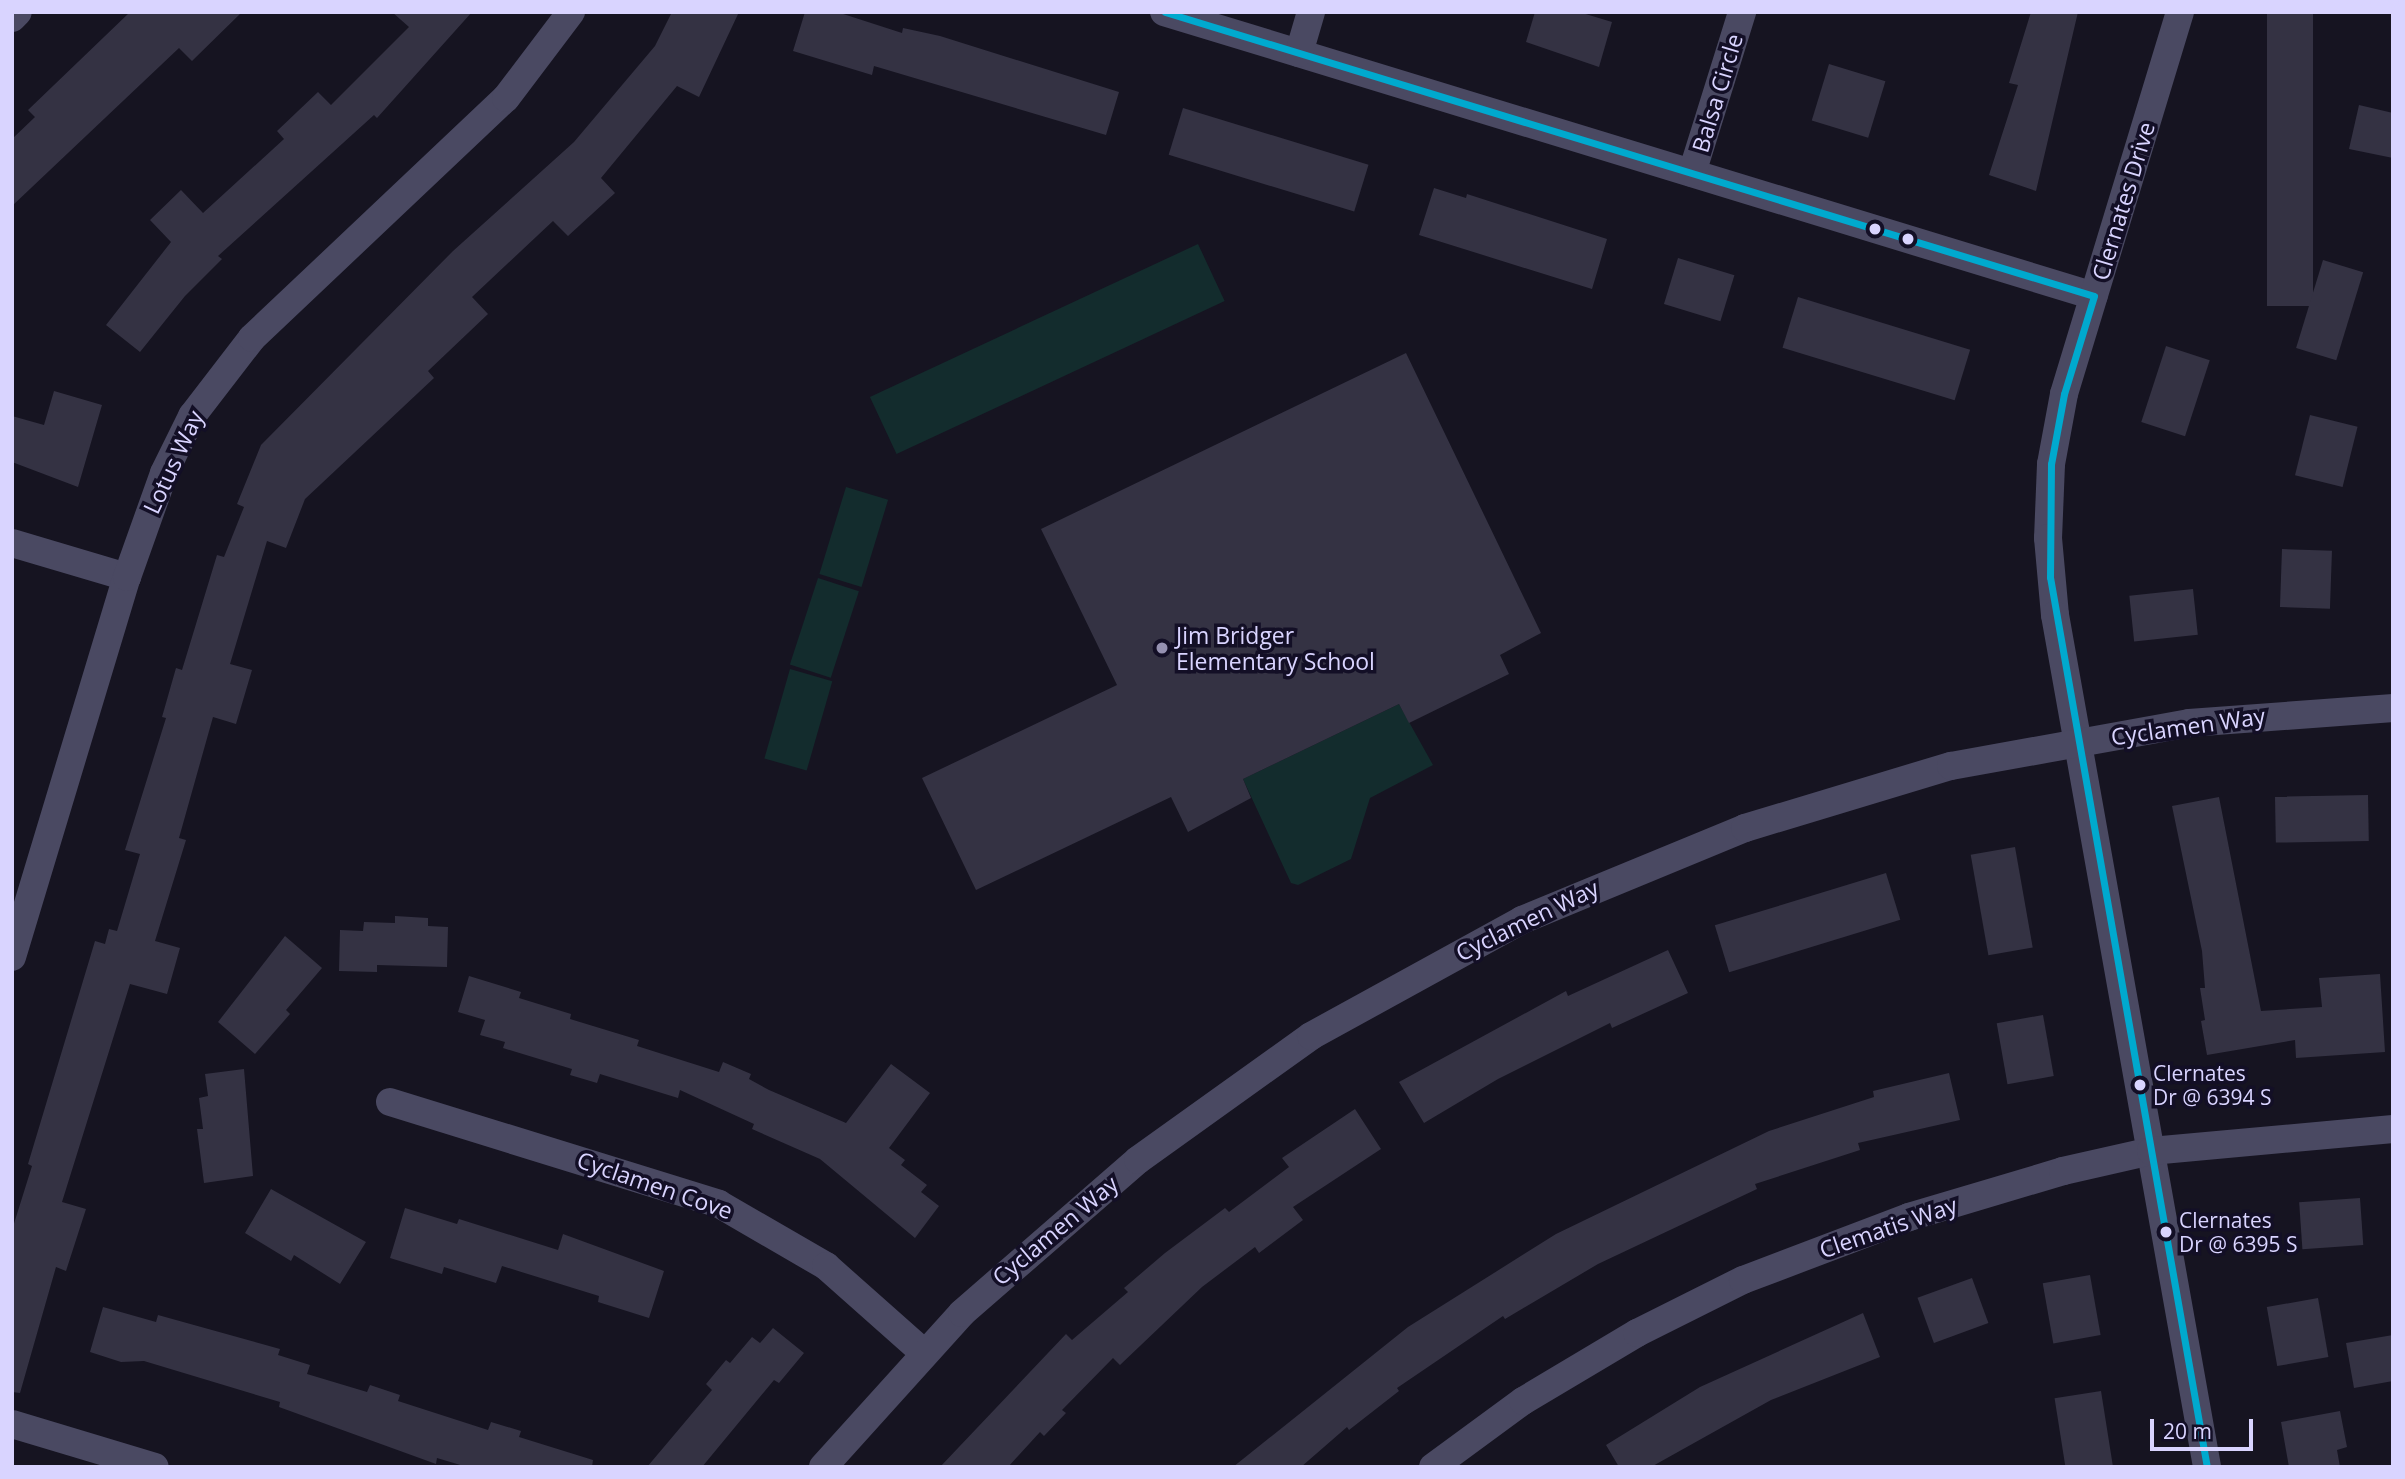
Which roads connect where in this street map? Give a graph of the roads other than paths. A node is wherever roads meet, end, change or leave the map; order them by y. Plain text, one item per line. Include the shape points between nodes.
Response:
1 (18, 12) edge
2 (571, 12) edge
3 (1164, 12) edge
4 (1311, 12) edge
5 (1742, 12) edge
6 (2180, 12) edge
7 (12, 18) edge
8 (1299, 53) junction
9 (1692, 173) junction
10 (2094, 296) junction
11 (12, 543) edge
12 (127, 577) junction
13 (2393, 708) edge
14 (2077, 741) junction
15 (12, 957) edge
16 (390, 1102) dead end
17 (2393, 1129) edge
18 (2151, 1152) junction
19 (923, 1352) junction
20 (12, 1424) edge
21 (155, 1467) edge
22 (823, 1467) edge
23 (1433, 1467) edge
24 (2207, 1467) edge

1 - 7 street
2 - 12 street, Lotus Way via 506,98 230,362 176,445
3 - 8 street
4 - 8 street
5 - 9 street, Balsa Circle
6 - 10 street, Clernates Drive
8 - 9 street
9 - 10 street
10 - 14 street, Clernates Drive via 2064,394 2048,501 2050,576
11 - 12 street
12 - 15 street, Lotus Way
13 - 14 street, Cyclamen Way via 2261,715
14 - 18 street, Clernates Drive
14 - 19 street, Cyclamen Way via 1951,766 1745,828 1595,887 1451,956 1311,1036 1195,1117 1042,1239
16 - 19 street, Cyclamen Cove via 719,1204 826,1266
17 - 18 street, Clematis Way via 2312,1133
18 - 23 street, Clematis Way via 2063,1171 1909,1217 1743,1280 1637,1333 1523,1401
18 - 24 street, Clernates Drive
19 - 22 street, Cyclamen Way
20 - 21 street

